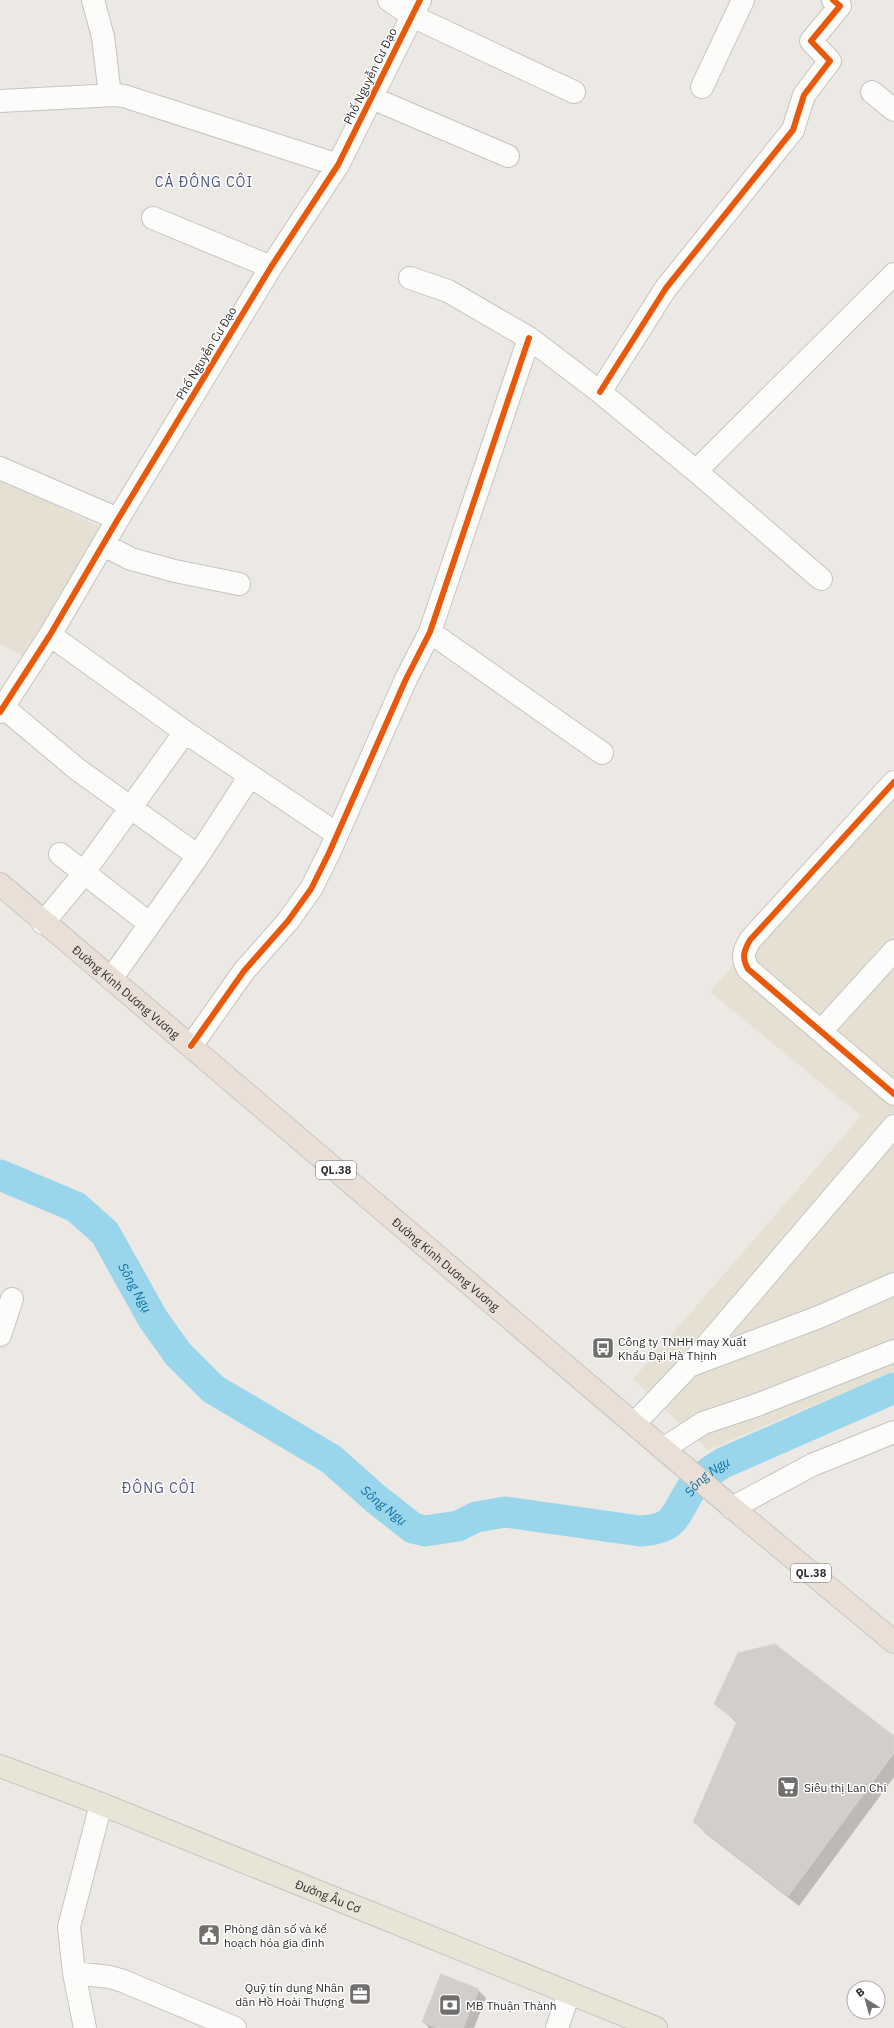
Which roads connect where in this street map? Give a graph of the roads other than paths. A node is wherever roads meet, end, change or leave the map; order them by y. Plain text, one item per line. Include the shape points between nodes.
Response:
1 (92, 0) edge
2 (389, 0) edge
3 (742, 0) edge
4 (832, 0) edge
5 (416, 8) edge
6 (702, 87) dead end
7 (574, 92) dead end
8 (872, 92) dead end
9 (110, 95) junction
10 (372, 98) junction
11 (0, 101) edge
12 (894, 110) edge
13 (508, 156) dead end
14 (338, 165) junction
15 (153, 218) dead end
16 (271, 267) junction
17 (894, 274) edge
18 (410, 278) dead end
19 (529, 338) junction
20 (600, 392) junction
21 (0, 468) edge
22 (696, 471) junction
23 (118, 519) junction
24 (104, 545) junction
25 (821, 579) dead end
26 (239, 584) dead end
27 (430, 632) junction
28 (50, 634) junction
29 (2, 710) edge
30 (185, 732) junction
31 (602, 753) dead end
32 (250, 776) junction
33 (894, 782) edge
34 (131, 807) junction
35 (337, 834) junction
36 (60, 854) dead end
37 (198, 856) junction
38 (84, 873) junction
39 (0, 884) edge
40 (44, 922) junction
41 (150, 924) junction
42 (894, 951) edge
43 (111, 979) junction
44 (821, 1031) junction
45 (191, 1046) junction
46 (894, 1094) edge
47 (894, 1126) edge
48 (894, 1284) edge
49 (12, 1299) dead end
50 (0, 1335) edge
51 (894, 1350) edge
52 (689, 1366) junction
53 (634, 1424) junction
54 (894, 1432) edge
55 (667, 1452) junction
56 (730, 1506) junction
57 (894, 1642) edge
58 (0, 1766) edge
59 (101, 1804) junction
60 (74, 1973) junction
61 (569, 1993) junction
62 (85, 2028) edge
63 (235, 2028) edge
64 (558, 2028) edge
65 (656, 2028) edge

1 - 9 street via 103,37
2 - 5 street
3 - 6 street
4 - 20 street via 840,6 811,41 830,61 804,95 793,130 666,288
5 - 7 street
5 - 10 street, Phố Nguyễn Cư Đạo
8 - 12 street
9 - 11 street
9 - 14 street via 124,96
10 - 13 street
10 - 14 street, Phố Nguyễn Cư Đạo
14 - 16 street, Phố Nguyễn Cư Đạo
15 - 16 street
16 - 23 street, Phố Nguyễn Cư Đạo
17 - 22 street
18 - 19 street via 448,291
19 - 20 street
19 - 27 street
20 - 22 street
21 - 23 street
22 - 25 street
23 - 24 street, Phố Nguyễn Cư Đạo
24 - 26 street via 131,559
24 - 28 street, Phố Nguyễn Cư Đạo
27 - 31 street
27 - 35 street via 406,679
28 - 29 street, Phố Nguyễn Cư Đạo
28 - 30 street
29 - 34 street via 77,769
30 - 32 street
30 - 34 street
32 - 35 street
32 - 37 street
33 - 44 street via 750,940 745,949 743,959 748,969
34 - 37 street
34 - 38 street
35 - 45 street via 311,889 288,921 244,971
36 - 38 street
37 - 41 street
38 - 40 street
38 - 41 street
39 - 40 highway, Đường Kinh Dương Vương / QL.38
40 - 43 highway, Đường Kinh Dương Vương / QL.38
41 - 43 street
42 - 44 street
43 - 45 highway, Đường Kinh Dương Vương / QL.38
44 - 46 street
45 - 53 highway, Đường Kinh Dương Vương / QL.38
47 - 52 street
48 - 52 street via 819,1317
49 - 50 street
51 - 55 street via 704,1423
52 - 53 street
53 - 55 highway, Đường Kinh Dương Vương / QL.38
54 - 56 street via 812,1464
55 - 56 highway, Đường Kinh Dương Vương / QL.38
56 - 57 highway, Đường Kinh Dương Vương / QL.38
58 - 59 main road, Đường Âu Cơ
59 - 60 street via 69,1927
59 - 61 main road, Đường Âu Cơ
60 - 62 street
60 - 63 street via 123,1981
61 - 64 street
61 - 65 main road, Đường Âu Cơ

